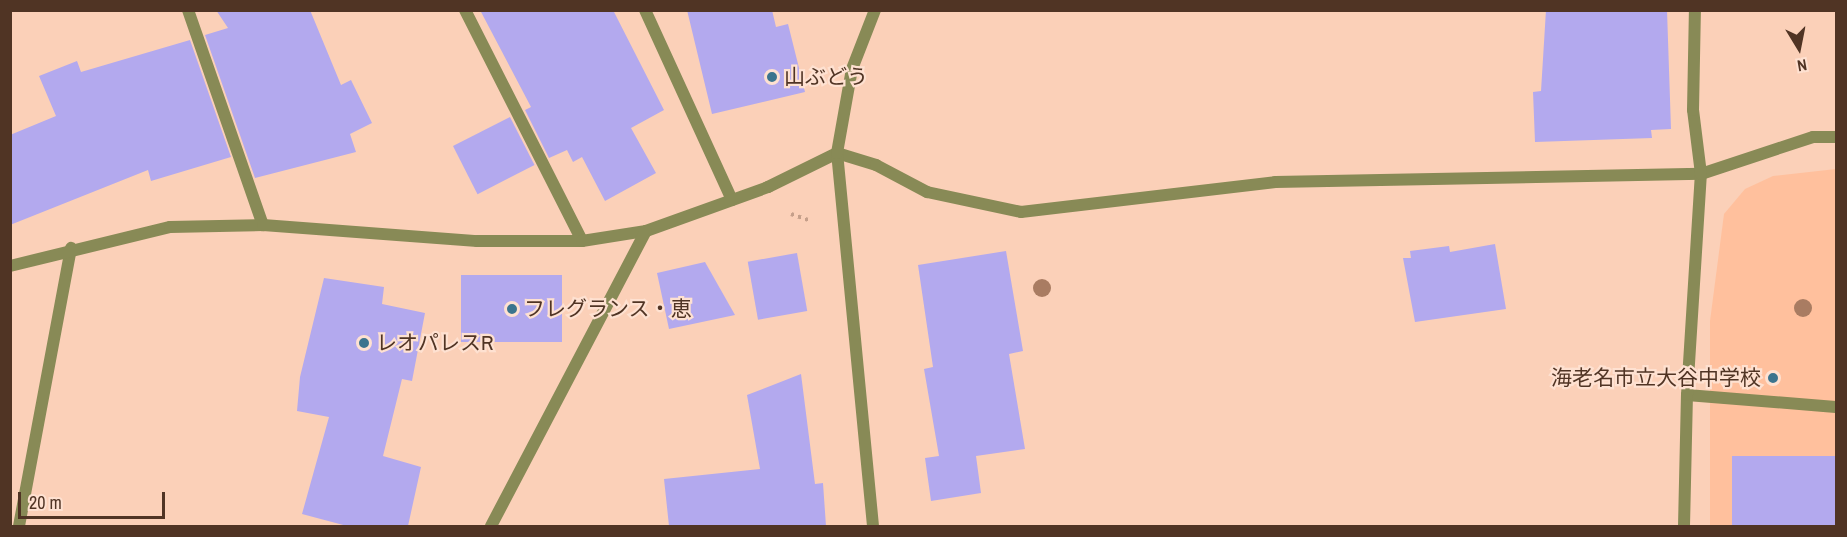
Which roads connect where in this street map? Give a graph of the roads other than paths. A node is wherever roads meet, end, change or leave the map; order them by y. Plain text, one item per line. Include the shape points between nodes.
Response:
1 (188, 10) edge
2 (465, 10) edge
3 (645, 10) edge
4 (875, 10) edge
5 (1695, 10) edge
6 (1836, 137) edge
7 (837, 153) junction
8 (1701, 174) junction
9 (732, 200) junction
10 (263, 225) junction
11 (646, 231) junction
12 (582, 241) junction
13 (71, 248) junction
14 (10, 266) edge
15 (1687, 395) junction
16 (1836, 407) edge
17 (19, 526) edge
18 (491, 526) edge
19 (873, 526) edge
20 (1684, 526) edge

1 - 10 street
2 - 12 street
3 - 9 street
4 - 7 street via 852,69
5 - 8 street via 1693,110
6 - 8 street via 1813,136
7 - 8 street via 876,165 927,192 1022,212 1275,182
7 - 9 street
7 - 19 street
8 - 15 street
9 - 11 street
10 - 12 street via 477,242
10 - 13 street via 170,227
11 - 12 street
11 - 18 street
13 - 14 street
13 - 17 street
15 - 16 street
15 - 20 street

